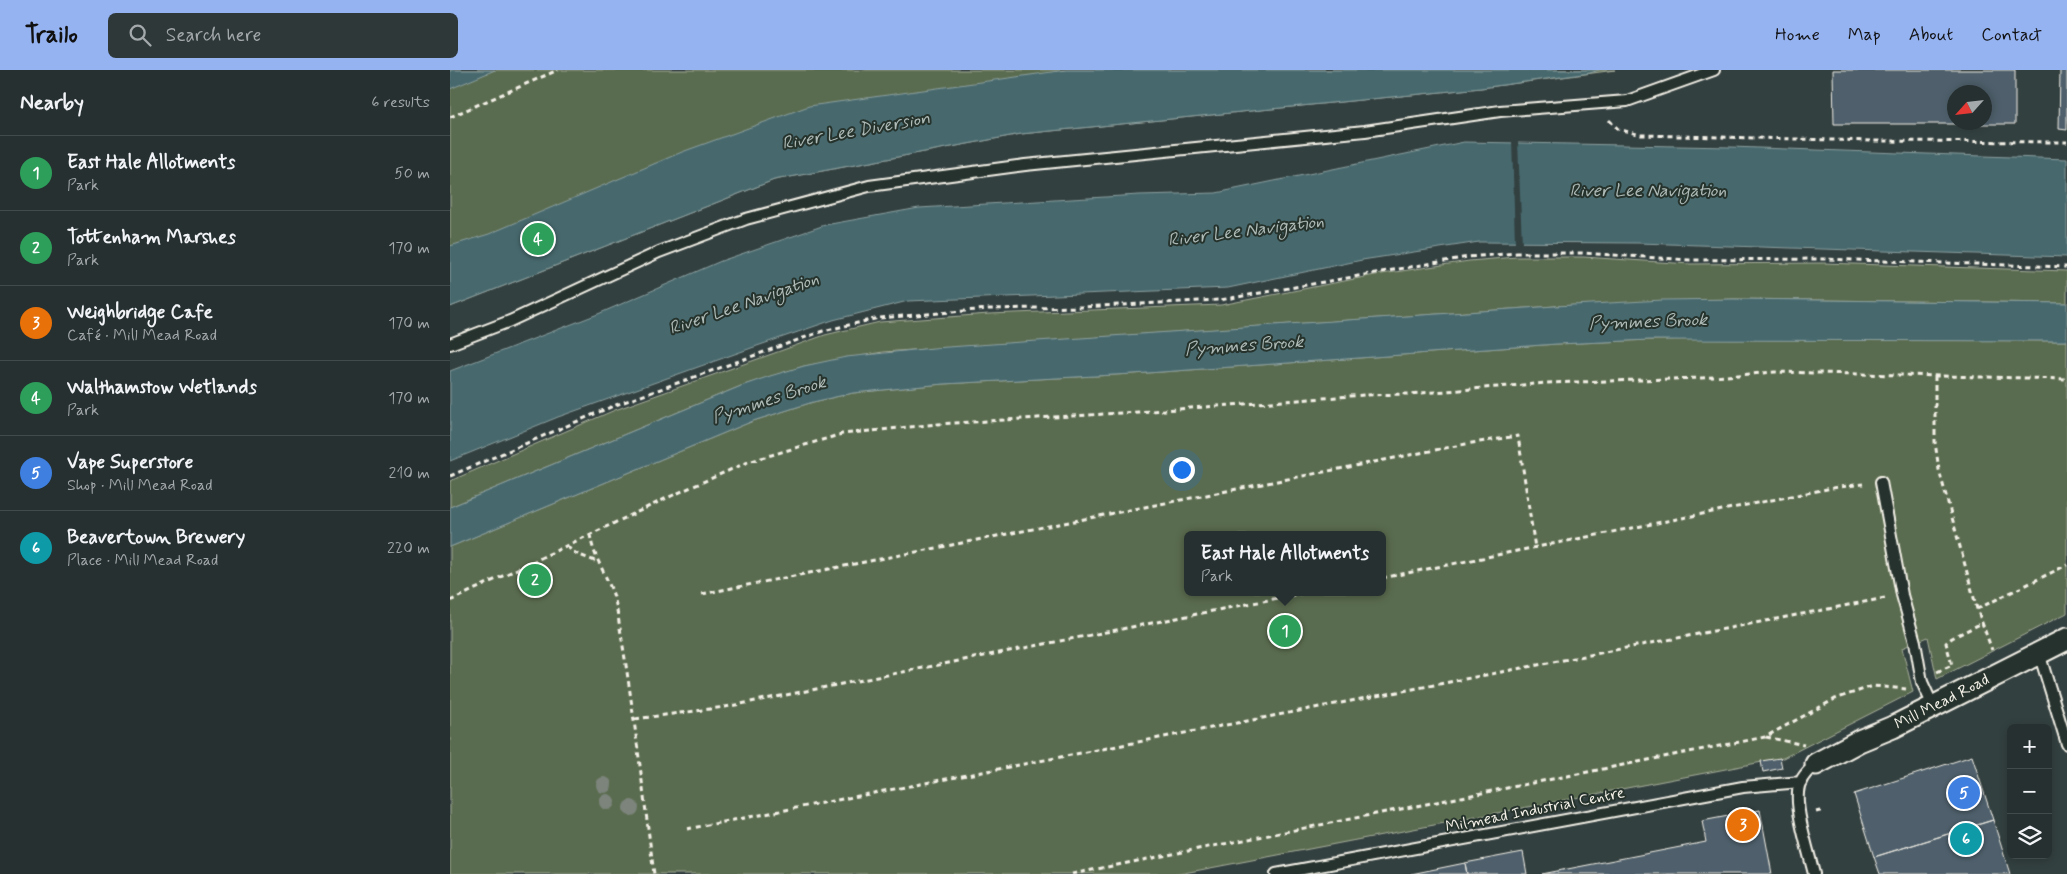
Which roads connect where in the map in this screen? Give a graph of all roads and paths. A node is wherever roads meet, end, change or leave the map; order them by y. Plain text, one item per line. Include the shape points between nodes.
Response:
1 (558, 70) edge
2 (1714, 70) edge
3 (1592, 105) junction
4 (450, 117) edge
5 (2067, 142) edge
6 (2067, 267) edge
7 (450, 344) edge
8 (1935, 376) junction
9 (2067, 379) edge
10 (450, 476) edge
11 (1881, 482) joint
12 (590, 534) junction
13 (566, 546) junction
14 (1535, 548) junction
15 (601, 564) junction
16 (2067, 565) edge
17 (1386, 577) edge
18 (702, 594) dead end
19 (1902, 595) junction
20 (1289, 596) edge
21 (450, 601) edge
22 (1977, 610) junction
23 (1982, 623) junction
24 (2067, 639) edge
25 (1989, 643) dead end
26 (2039, 653) junction
27 (1936, 672) dead end
28 (1922, 682) junction
29 (1933, 706) junction
30 (634, 719) junction
31 (1765, 737) junction
32 (2067, 744) edge
33 (1812, 755) junction
34 (1801, 782) junction
35 (687, 829) dead end
36 (654, 874) edge
37 (1072, 874) edge
38 (1276, 874) edge
39 (1814, 874) edge

1 - 4 path
2 - 3 lane via 1627,101
3 - 5 path via 1618,129 1641,135
3 - 7 lane via 1500,111 1365,131 1025,165 869,186 746,219 659,252 510,321
6 - 10 path via 1823,259 1690,260 1582,253 1517,253 1468,257 1220,300 989,309 879,318 824,331 613,406
8 - 9 path
8 - 12 path via 1775,372 1548,383 938,424 842,434 748,462
8 - 22 path via 1939,470
11 - 14 path via 1832,488
11 - 19 lane
12 - 13 path
12 - 15 path
13 - 15 path via 571,552
13 - 21 path
14 - 17 path
14 - 18 path via 1518,436
15 - 30 path via 615,603
16 - 22 path
19 - 28 lane
19 - 35 path
20 - 30 path via 725,706
22 - 23 path
23 - 25 path
23 - 27 path via 1946,643 1952,665
24 - 26 street, Mill Mead Road
26 - 29 street, Mill Mead Road
26 - 32 lane
28 - 29 lane
28 - 31 path via 1906,690 1873,686 1835,699
29 - 33 street, Mill Mead Road
30 - 36 path
31 - 33 path
31 - 37 path
33 - 34 lane
34 - 38 lane, Milmead Industrial Centre via 1743,787
34 - 39 lane via 1798,804

